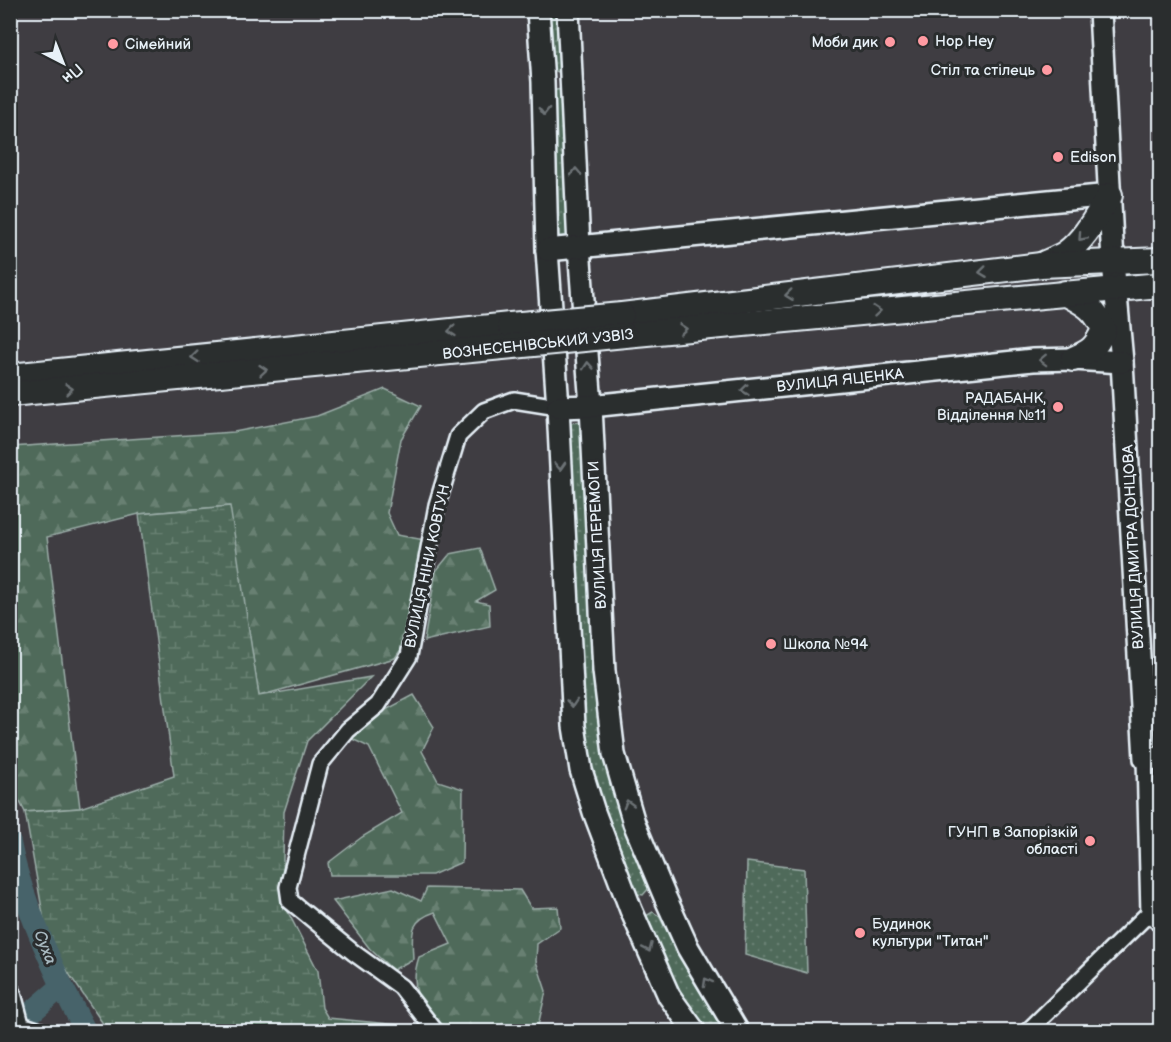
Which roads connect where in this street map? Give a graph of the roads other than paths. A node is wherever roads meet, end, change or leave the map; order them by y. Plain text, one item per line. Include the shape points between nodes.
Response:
1 (538, 10) edge
2 (568, 10) edge
3 (1100, 10) edge
4 (573, 79) junction
5 (543, 82) junction
6 (1110, 195) junction
7 (579, 247) junction
8 (547, 250) junction
9 (1161, 260) edge
10 (1113, 262) junction
11 (1041, 265) junction
12 (1161, 285) edge
13 (1116, 288) junction
14 (1065, 293) junction
15 (623, 325) junction
16 (1104, 330) junction
17 (511, 336) junction
18 (1073, 358) junction
19 (1122, 362) junction
20 (10, 376) edge
21 (10, 394) edge
22 (591, 406) junction
23 (558, 407) junction
24 (1153, 758) edge
25 (665, 897) junction
26 (632, 910) junction
27 (1155, 919) edge
28 (15, 1012) edge
29 (43, 1032) edge
30 (436, 1032) edge
31 (695, 1032) edge
32 (738, 1032) edge
33 (1027, 1032) edge

1 - 5 main road
2 - 4 main road, ВУЛИЦЯ ПЕРЕМОГИ
3 - 6 main road, ВУЛИЦЯ ДМИТРА ДОНЦОВА
4 - 5 main road
7 -> 4 main road, ВУЛИЦЯ ПЕРЕМОГИ
5 -> 8 main road
6 - 7 main road
6 - 10 main road, ВУЛИЦЯ ДМИТРА ДОНЦОВА
6 -> 11 main road via 1090,227 1066,253
7 - 8 main road
22 -> 7 main road, ВУЛИЦЯ ПЕРЕМОГИ
8 - 23 main road
9 - 10 main road, ВОЗНЕСЕНІВСЬКИЙ УЗВІЗ
10 - 11 main road, ВОЗНЕСЕНІВСЬКИЙ УЗВІЗ
10 - 13 main road, ВУЛИЦЯ ДМИТРА ДОНЦОВА
11 -> 15 main road, ВОЗНЕСЕНІВСЬКИЙ УЗВІЗ
12 - 13 main road, ВОЗНЕСЕНІВСЬКИЙ УЗВІЗ
13 - 14 main road, ВОЗНЕСЕНІВСЬКИЙ УЗВІЗ
13 - 19 main road, ВУЛИЦЯ ДМИТРА ДОНЦОВА
15 -> 14 main road, ВОЗНЕСЕНІВСЬКИЙ УЗВІЗ
14 - 16 main road via 1098,316
15 - 17 main road, ВОЗНЕСЕНІВСЬКИЙ УЗВІЗ, bridge
16 - 18 main road via 1097,345
16 - 19 main road
17 -> 20 main road, ВОЗНЕСЕНІВСЬКИЙ УЗВІЗ
21 -> 17 main road, ВОЗНЕСЕНІВСЬКИЙ УЗВІЗ
18 - 19 main road, ВУЛИЦЯ ЯЦЕНКА
18 -> 22 main road, ВУЛИЦЯ ЯЦЕНКА
19 - 24 main road, ВУЛИЦЯ ДМИТРА ДОНЦОВА
22 - 23 main road, ВУЛИЦЯ ЯЦЕНКА
25 -> 22 main road, ВУЛИЦЯ ПЕРЕМОГИ via 633,823 614,754 604,671
23 -> 26 main road via 573,726 594,812
23 - 30 street, ВУЛИЦЯ НІНИ КОВТУН via 514,400 484,411 458,436 437,505 409,656 378,705 348,730 320,764 288,887 290,901 401,987
24 - 27 street, ВУЛИЦЯ ДМИТРА ДОНЦОВА
25 - 26 main road
32 -> 25 main road, ВУЛИЦЯ ПЕРЕМОГИ via 688,948
26 -> 31 main road via 669,996
27 - 33 street, ВУЛИЦЯ ДМИТРА ДОНЦОВА
28 - 29 street via 27,1027

